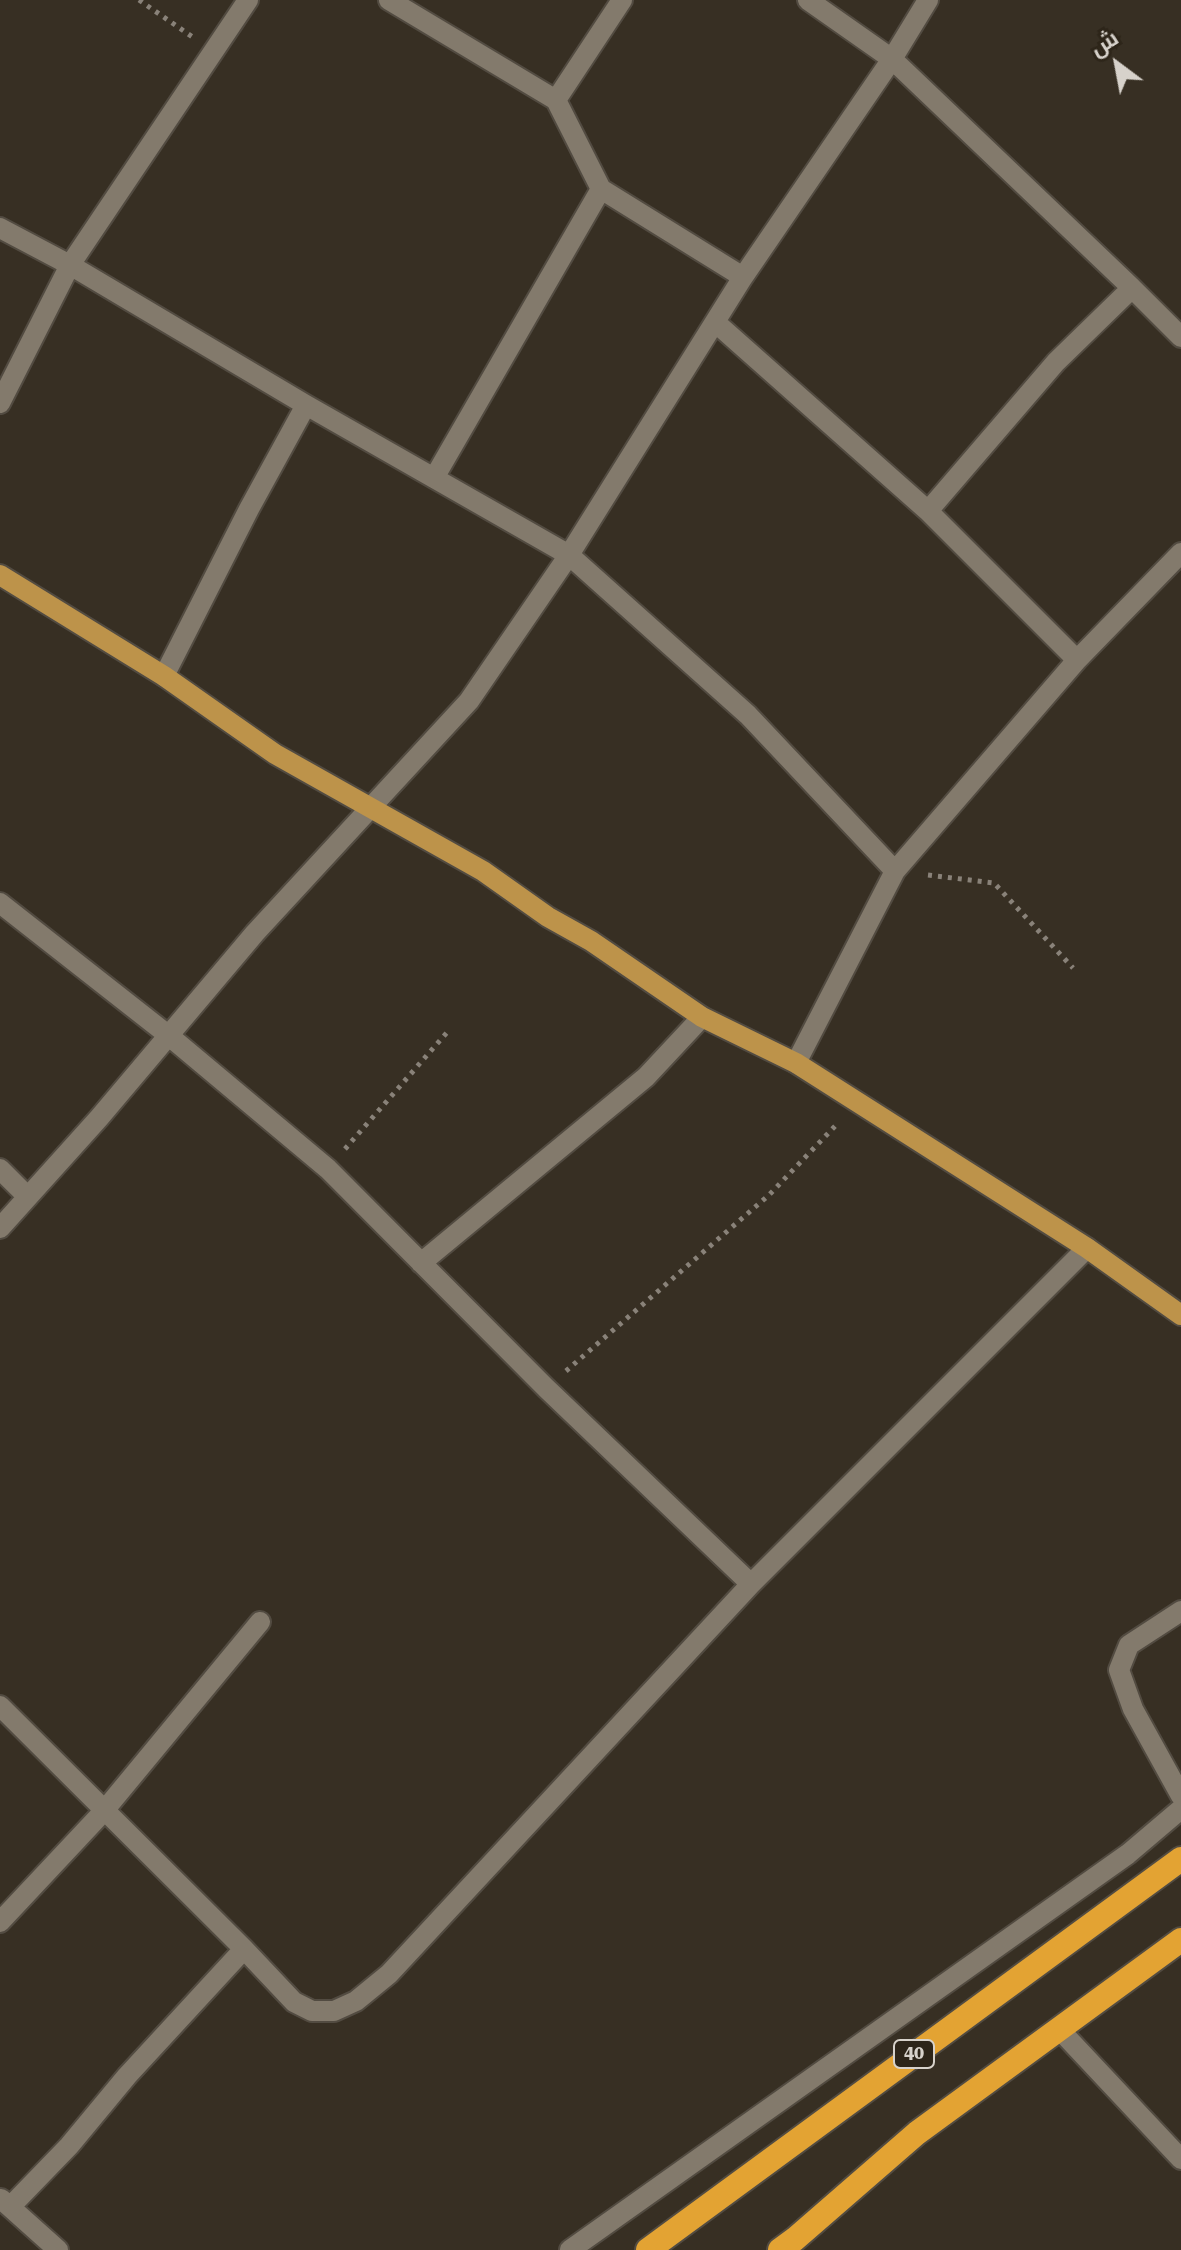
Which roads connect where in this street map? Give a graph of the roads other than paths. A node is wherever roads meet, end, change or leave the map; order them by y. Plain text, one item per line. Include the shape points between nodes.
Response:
1 (248, 0) edge
2 (389, 0) edge
3 (622, 0) edge
4 (808, 0) edge
5 (928, 0) edge
6 (892, 59) junction
7 (556, 100) junction
8 (601, 189) junction
9 (0, 228) edge
10 (70, 265) junction
11 (743, 277) junction
12 (1132, 288) junction
13 (715, 322) junction
14 (1181, 337) edge
15 (0, 403) edge
16 (306, 405) junction
17 (434, 478) junction
18 (928, 511) junction
19 (1181, 553) edge
20 (569, 555) junction
21 (0, 575) edge
22 (1077, 660) junction
23 (164, 676) junction
24 (373, 808) junction
25 (895, 871) junction
26 (0, 903) edge
27 (702, 1017) junction
28 (168, 1035) junction
29 (796, 1063) junction
30 (0, 1169) edge
31 (28, 1197) junction
32 (0, 1228) edge
33 (1087, 1248) junction
34 (421, 1263) junction
35 (1181, 1315) edge
36 (751, 1584) junction
37 (1181, 1611) edge
38 (260, 1622) dead end
39 (0, 1706) edge
40 (1181, 1796) edge
41 (1181, 1809) edge
42 (103, 1812) junction
43 (1181, 1859) edge
44 (0, 1922) edge
45 (1181, 1940) edge
46 (244, 1949) junction
47 (1059, 2029) junction
48 (1181, 2159) edge
49 (5, 2202) edge
50 (58, 2250) edge
51 (570, 2250) edge
52 (648, 2250) edge
53 (780, 2250) edge

1 - 10 street
2 - 7 street
3 - 7 street
4 - 6 street
5 - 6 street
6 - 11 street
6 - 12 street
7 - 8 street
8 - 11 street
8 - 17 street
9 - 10 street
10 - 15 street
10 - 16 street
11 - 13 street
12 - 14 street
12 - 18 street via 1056,362
13 - 18 street
13 - 20 street
16 - 17 street
16 - 23 street
17 - 20 street
18 - 22 street
19 - 22 street
20 - 24 street via 469,701
20 - 25 street via 748,715
21 - 23 main road
22 - 25 street
23 - 24 main road via 275,754
24 - 27 main road via 483,871
24 - 28 street
25 - 29 street
26 - 28 street
27 - 29 main road
27 - 34 street via 646,1077
28 - 31 street
28 - 34 street via 328,1169
29 - 33 main road
30 - 31 street
31 - 32 street
33 - 35 main road
33 - 36 street
34 - 36 street
36 - 46 street via 389,1974 356,2001 334,2011 312,2011 294,2002
37 - 40 street via 1129,1645 1119,1670 1133,1709
38 - 42 street
39 - 42 street
41 - 51 street via 1128,1854
42 - 44 street
42 - 46 street
43 - 52 highway, 40
45 - 47 highway
46 - 49 street via 69,2146
47 - 48 street
47 - 53 highway via 917,2133
49 - 50 street

